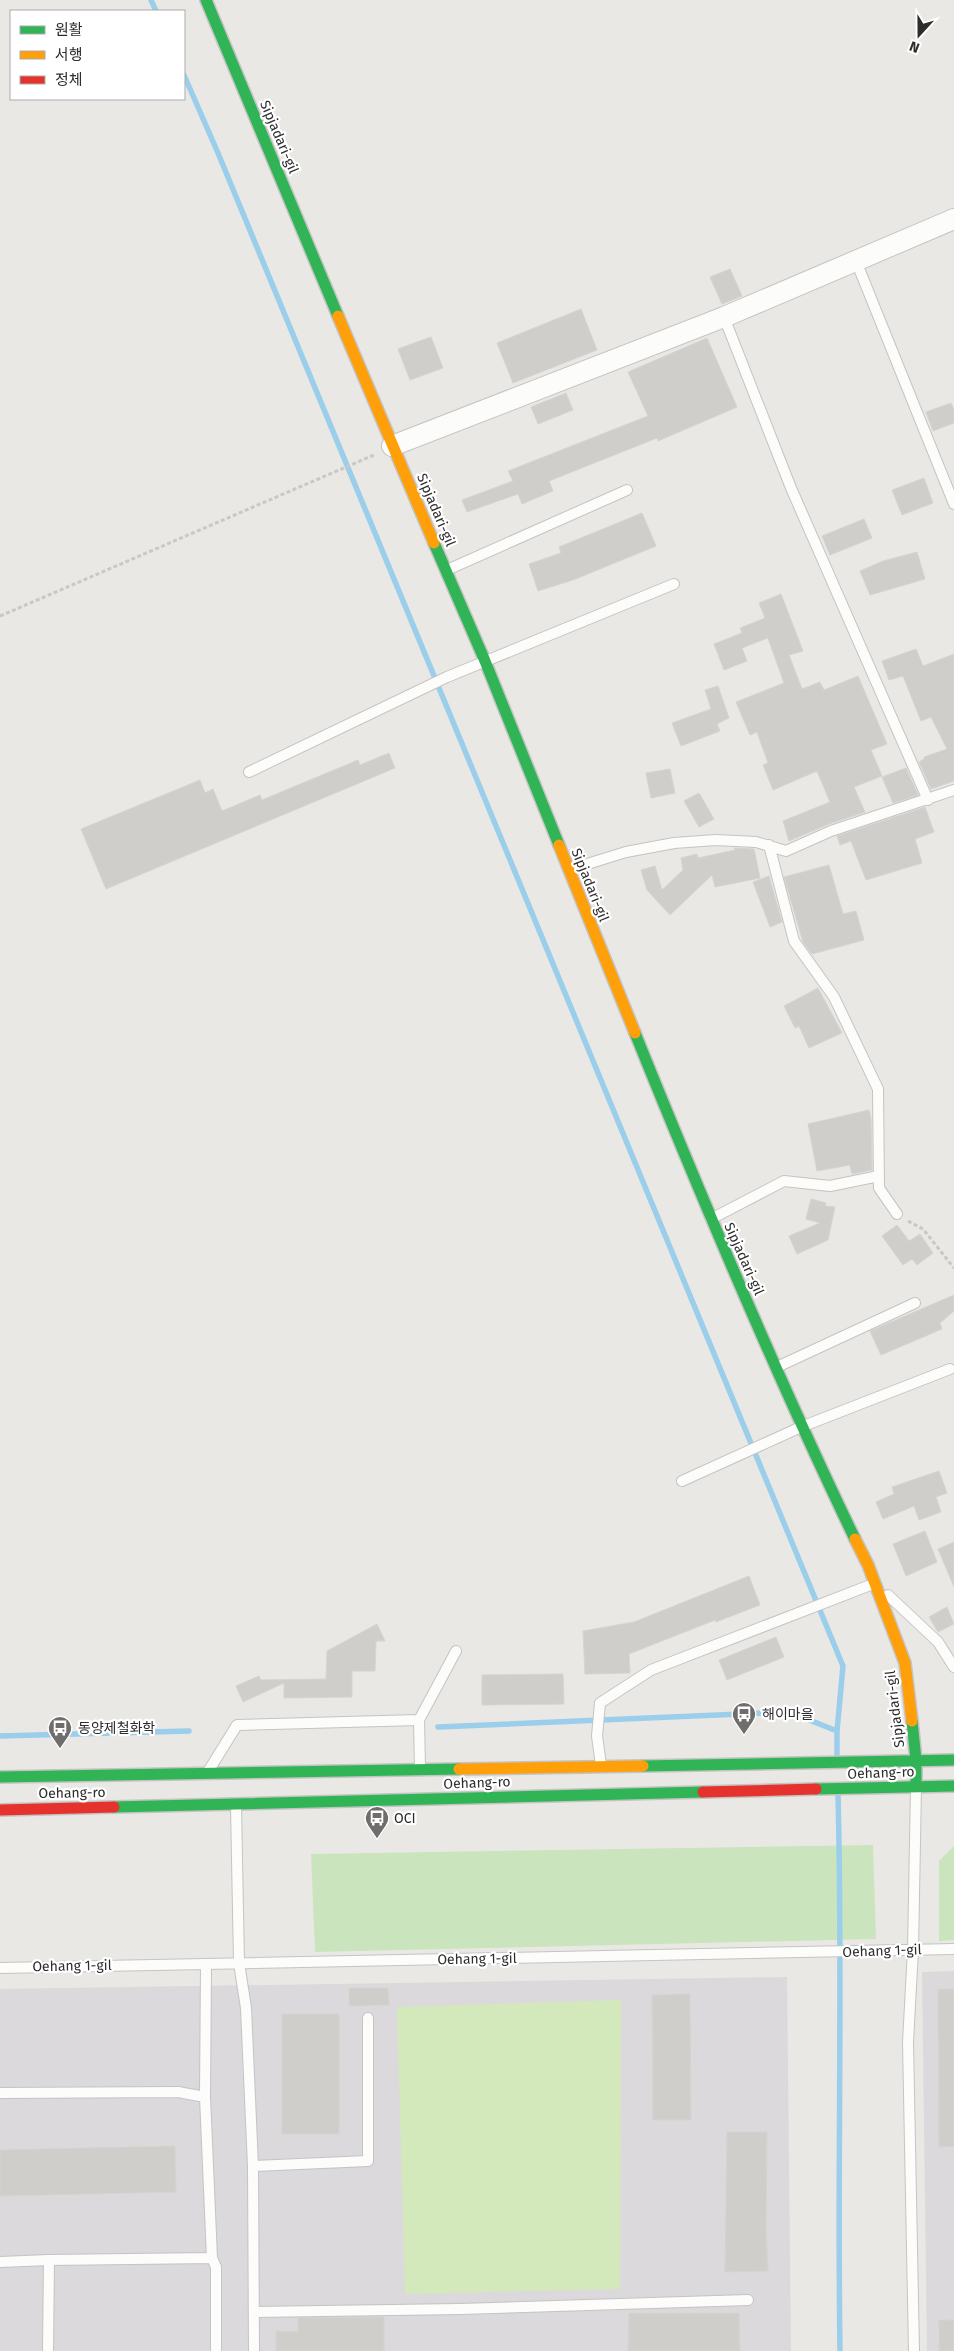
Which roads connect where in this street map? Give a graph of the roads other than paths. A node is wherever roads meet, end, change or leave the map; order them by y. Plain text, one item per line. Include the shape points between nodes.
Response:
1 (206, 0) edge
2 (954, 219) edge
3 (856, 261) junction
4 (724, 317) junction
5 (392, 446) junction
6 (627, 490) dead end
7 (954, 504) edge
8 (446, 570) junction
9 (674, 584) dead end
10 (485, 661) junction
11 (249, 772) dead end
12 (954, 790) edge
13 (928, 800) junction
14 (768, 845) junction
15 (568, 870) junction
16 (879, 1176) junction
17 (897, 1214) road end
18 (710, 1219) junction
19 (915, 1303) dead end
20 (776, 1367) junction
21 (950, 1370) dead end
22 (801, 1427) junction
23 (682, 1482) dead end
24 (875, 1583) junction
25 (456, 1651) dead end
26 (954, 1667) edge
27 (419, 1720) junction
28 (916, 1760) junction
29 (954, 1760) edge
30 (601, 1766) junction
31 (420, 1769) junction
32 (207, 1773) junction
33 (0, 1777) edge
34 (916, 1786) junction
35 (954, 1786) edge
36 (236, 1805) junction
37 (0, 1810) edge
38 (954, 1949) edge
39 (913, 1950) junction
40 (239, 1963) junction
41 (206, 1964) junction
42 (0, 1968) edge
43 (368, 2018) dead end
44 (0, 2093) edge
45 (205, 2097) junction
46 (253, 2166) junction
47 (212, 2258) junction
48 (49, 2260) junction
49 (0, 2262) edge
50 (748, 2300) dead end
51 (254, 2312) junction
52 (48, 2351) edge
53 (216, 2351) edge
54 (254, 2351) edge
55 (914, 2351) edge

1 - 5 street, Sipjadari-gil
2 - 3 street
3 - 4 street
3 - 7 lane
4 - 5 street
4 - 13 lane via 791,488
5 - 8 street, Sipjadari-gil
6 - 8 lane
8 - 10 street, Sipjadari-gil
9 - 10 lane
10 - 11 lane
10 - 15 street, Sipjadari-gil
12 - 13 lane
13 - 14 lane via 831,831 786,851
14 - 15 lane via 716,840 674,843 626,852
14 - 16 lane via 794,941 834,997 878,1089
15 - 18 street, Sipjadari-gil
16 - 17 lane via 879,1188
16 - 18 lane via 830,1186 784,1180
18 - 20 street, Sipjadari-gil
19 - 20 lane
20 - 22 street, Sipjadari-gil
21 - 22 lane
22 - 23 lane
22 - 24 street, Sipjadari-gil
24 - 26 lane via 938,1642
24 - 28 street, Sipjadari-gil via 905,1663
24 - 30 lane via 651,1670 600,1703 598,1736
25 - 27 lane
27 - 31 lane
27 - 32 lane via 237,1725
28 - 29 street, Oehang-ro
28 - 30 street, Oehang-ro
28 - 34 street, Sipjadari-gil
30 - 31 street, Oehang-ro
31 - 32 street, Oehang-ro
32 - 33 street, Oehang-ro
34 - 35 street, Oehang-ro
34 - 36 street, Oehang-ro
34 - 39 lane
36 - 37 street, Oehang-ro
36 - 40 lane
38 - 39 lane, Oehang 1-gil
39 - 40 lane, Oehang 1-gil
39 - 55 lane via 908,2042
40 - 41 lane, Oehang 1-gil
40 - 46 lane via 246,2008
41 - 42 lane, Oehang 1-gil
41 - 45 lane
43 - 46 lane via 368,2161
44 - 45 lane via 178,2092
45 - 47 lane
46 - 51 lane
47 - 48 lane
47 - 53 lane via 216,2267
48 - 49 lane
48 - 52 lane
50 - 51 lane
51 - 54 lane

